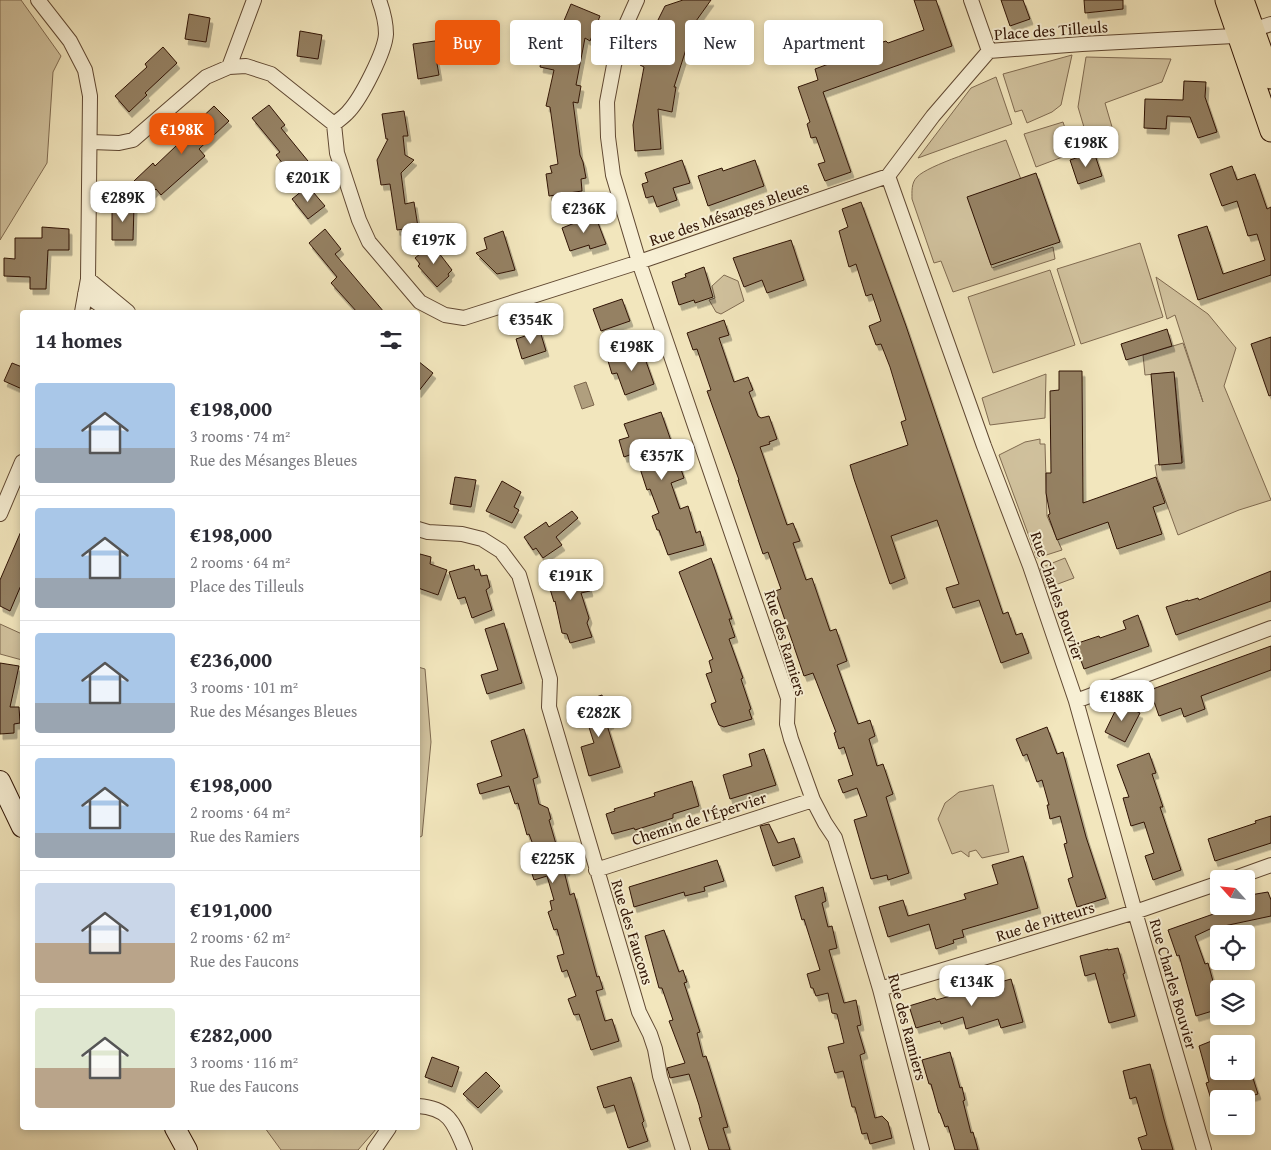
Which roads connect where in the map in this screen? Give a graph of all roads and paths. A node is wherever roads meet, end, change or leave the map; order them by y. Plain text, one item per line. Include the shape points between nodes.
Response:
1 (38, 0) edge
2 (254, 0) edge
3 (379, 0) edge
4 (638, 0) edge
5 (971, 0) edge
6 (1226, 0) edge
7 (1243, 0) edge
8 (1252, 30) edge
9 (989, 51) junction
10 (229, 67) junction
11 (1271, 78) edge
12 (334, 124) junction
13 (1271, 131) edge
14 (90, 142) junction
15 (888, 176) junction
16 (639, 262) junction
17 (88, 279) junction
18 (85, 294) junction
19 (82, 310) edge
20 (107, 310) edge
21 (126, 310) edge
22 (20, 467) edge
23 (0, 514) edge
24 (420, 530) edge
25 (1271, 628) edge
26 (1076, 701) junction
27 (0, 781) edge
28 (813, 800) junction
29 (20, 823) edge
30 (1271, 865) edge
31 (596, 870) junction
32 (1255, 871) edge
33 (1210, 886) edge
34 (1135, 912) junction
35 (880, 989) junction
36 (420, 1106) edge
37 (176, 1130) edge
38 (387, 1130) edge
39 (187, 1150) edge
40 (374, 1150) edge
41 (465, 1150) edge
42 (683, 1150) edge
43 (922, 1150) edge
44 (1204, 1150) edge

1 - 14 street via 70,41 85,70 90,96
2 - 10 street
3 - 12 street via 386,36 379,56 362,93
4 - 16 street, Rue des Ramiers via 624,29 607,102 613,176
5 - 9 street
6 - 8 main road
7 - 8 main road
8 - 9 street, Place des Tilleuls
8 - 11 main road
8 - 13 main road
9 - 15 street, Place des Tilleuls via 933,116
10 - 12 street via 246,66 271,74
10 - 14 street via 206,76 133,140
12 - 16 street, Rue des Mésanges Bleues via 338,153 369,242 420,302 445,315 464,318
14 - 17 street
15 - 16 street, Rue des Mésanges Bleues
15 - 26 street, Rue Charles Bouvier
16 - 28 street, Rue des Ramiers via 788,698 787,724
17 - 18 street
17 - 21 street
18 - 19 street
18 - 20 street
22 - 23 street
24 - 31 street, Rue des Faucons via 482,539 501,551 519,576 550,679 548,707
25 - 26 street
26 - 34 street, Rue Charles Bouvier
27 - 29 street
28 - 31 street, Chemin de l'Épervier
28 - 35 street, Rue des Ramiers via 835,838
30 - 32 street
31 - 42 street, Rue des Faucons via 639,1012 655,1049
33 - 34 street, Rue de Pitteurs
34 - 35 street, Rue de Pitteurs
34 - 44 street, Rue Charles Bouvier
35 - 43 street, Rue des Ramiers
36 - 41 street via 443,1112 454,1124
37 - 39 street
38 - 40 street

